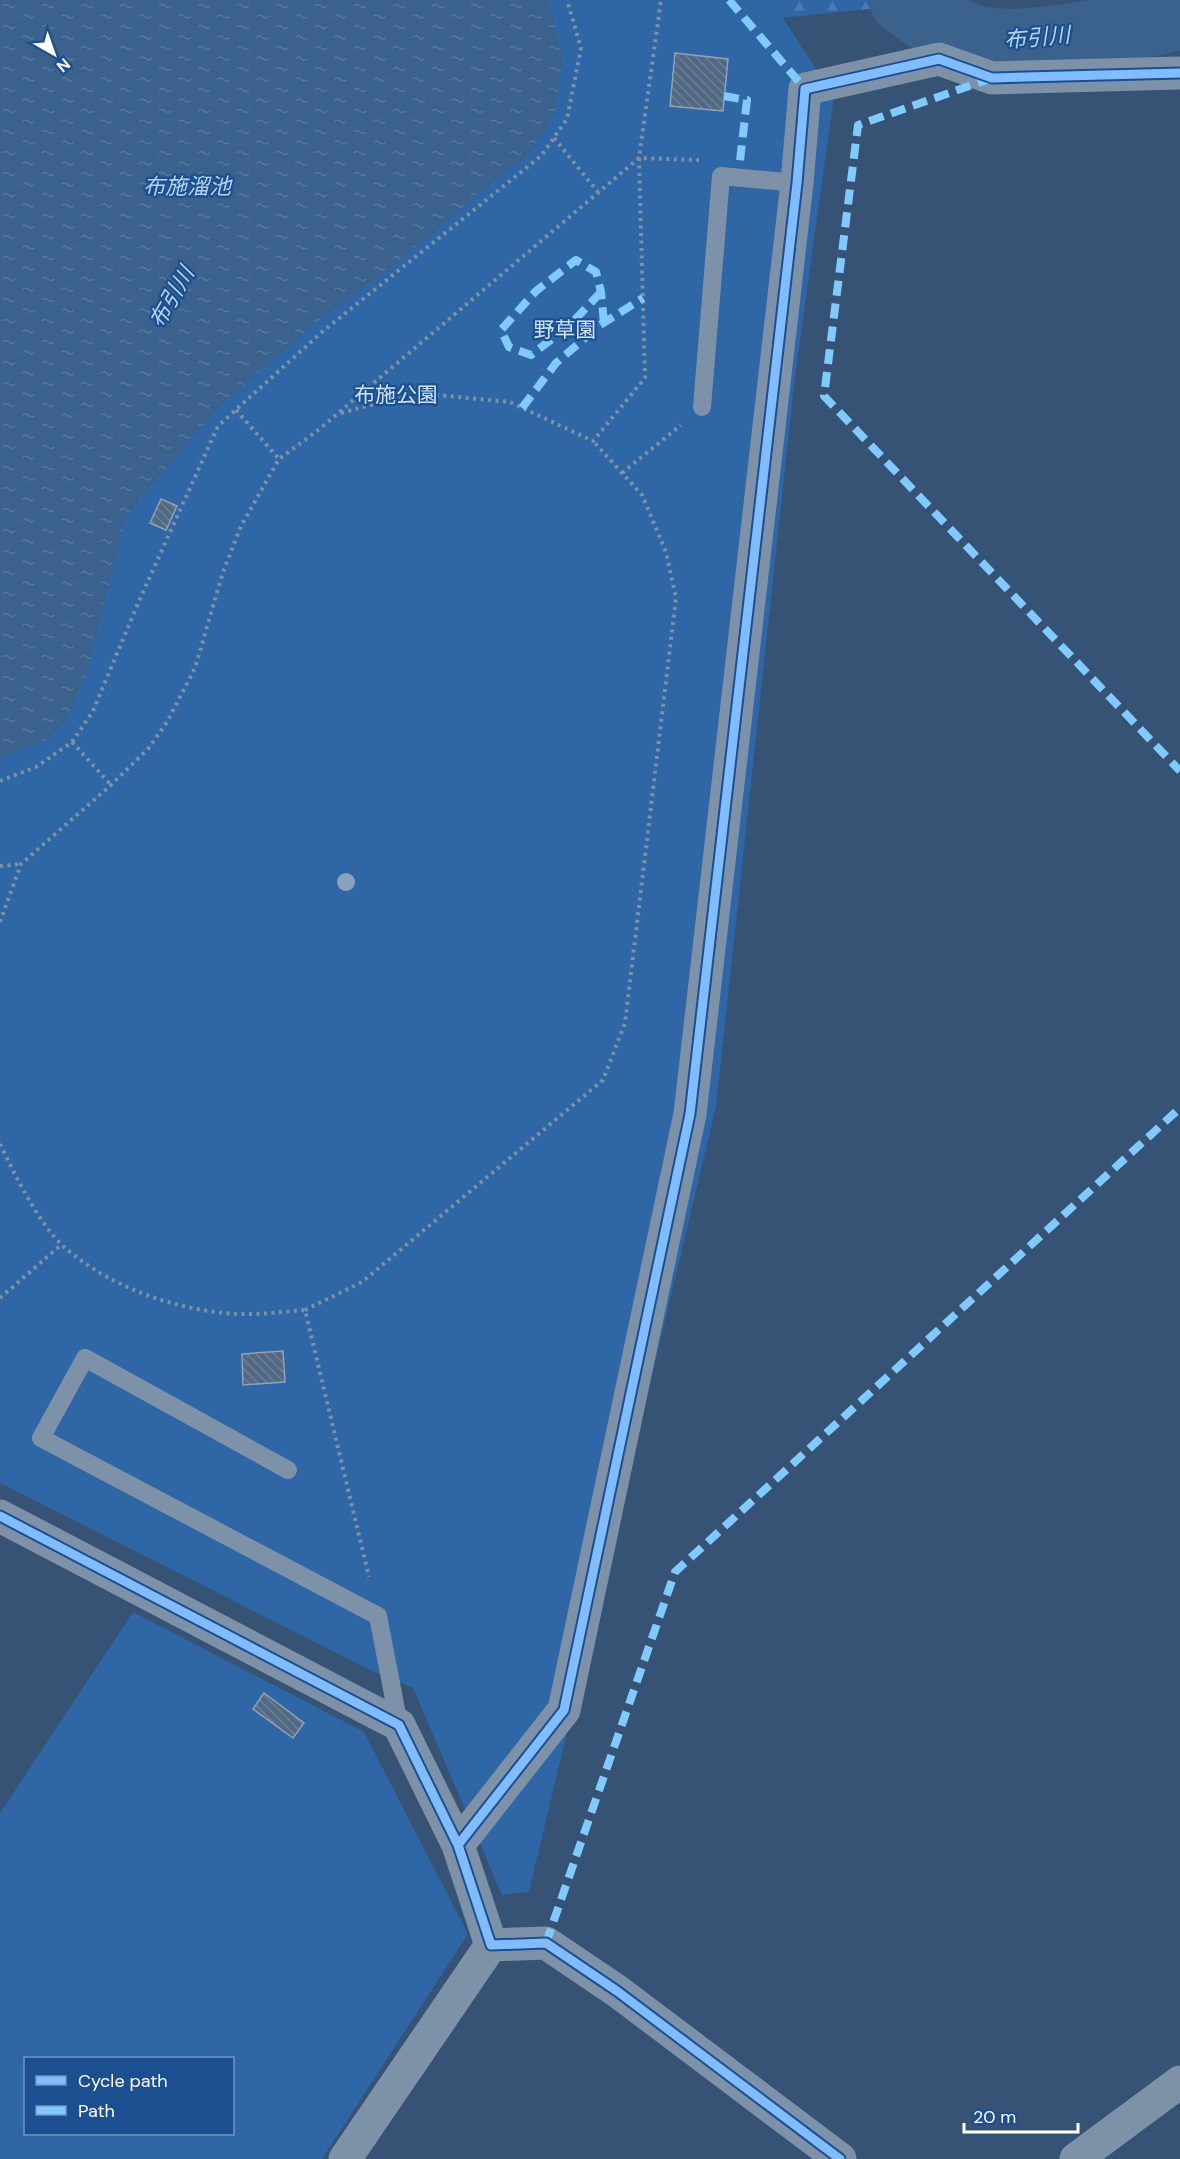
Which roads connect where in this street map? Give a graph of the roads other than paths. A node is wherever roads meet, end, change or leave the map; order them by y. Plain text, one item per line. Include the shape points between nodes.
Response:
1 (1180, 73) edge
2 (796, 183) junction
3 (702, 407) road end
4 (288, 1470) dead end
5 (0, 1515) edge
6 (399, 1725) junction
7 (458, 1845) junction
8 (491, 1945) junction
9 (1180, 2082) edge
10 (345, 2159) edge
11 (840, 2159) edge
12 (1076, 2159) edge

1 - 2 street via 992,78 939,59 805,89
2 - 3 lane via 721,176
2 - 7 street via 690,1114 564,1710
4 - 6 lane via 85,1359 41,1438 378,1616
5 - 6 street
6 - 7 street
7 - 8 street
8 - 10 street
8 - 11 street via 546,1943 617,1991
9 - 12 street

